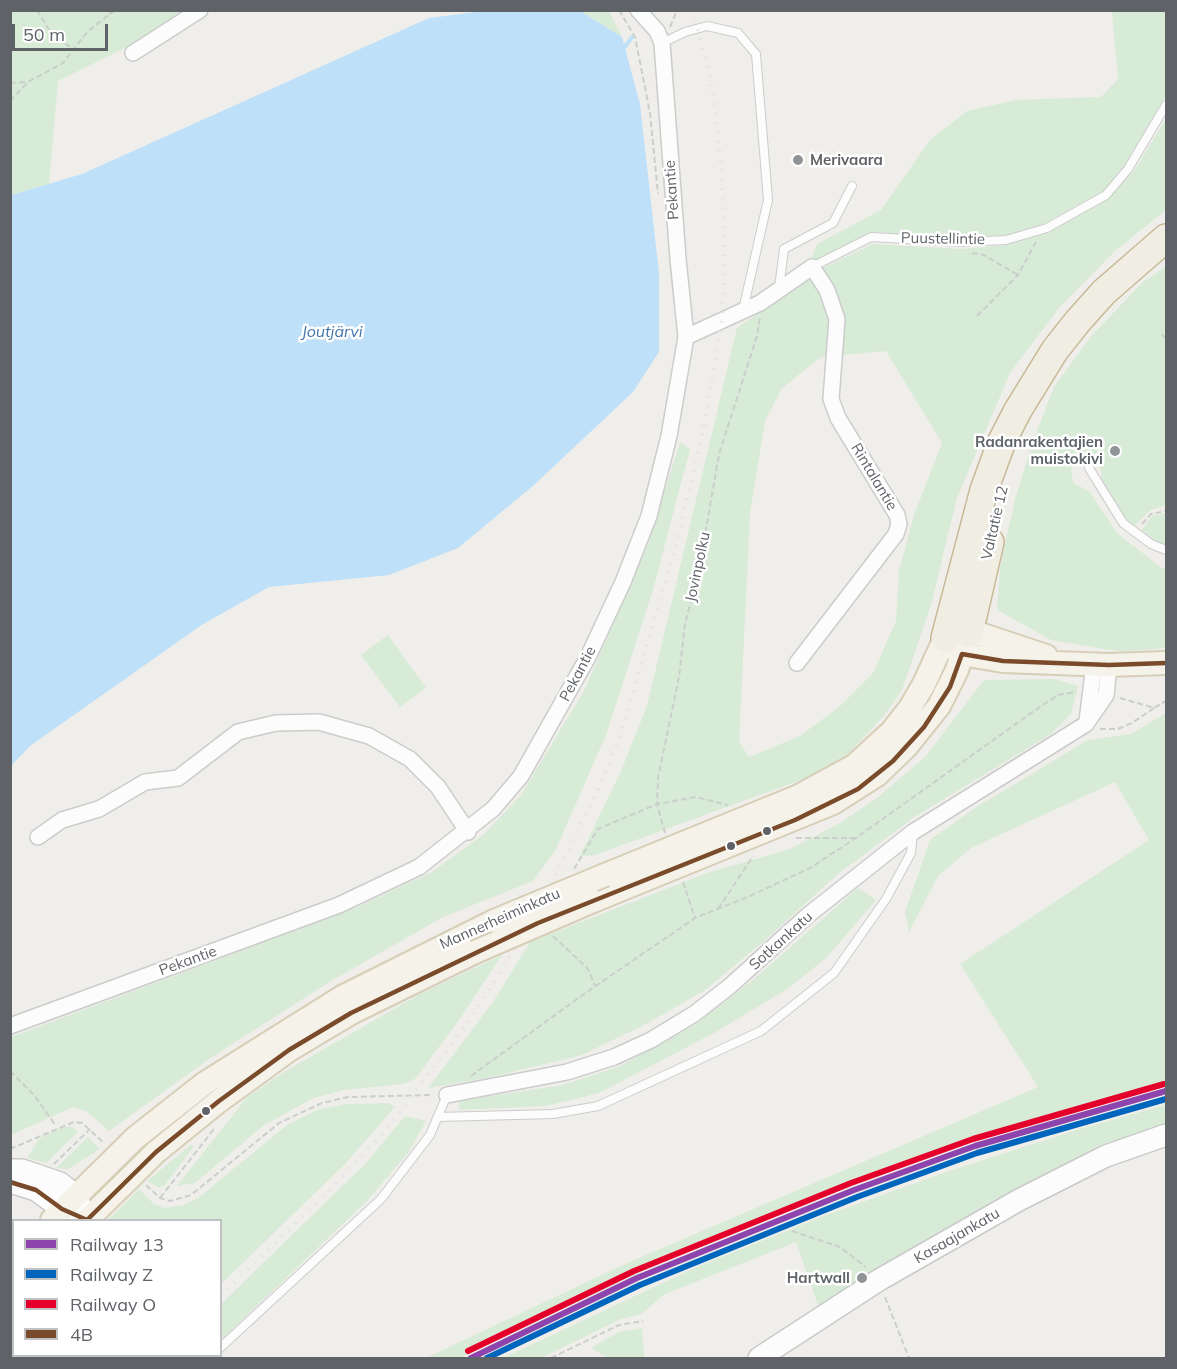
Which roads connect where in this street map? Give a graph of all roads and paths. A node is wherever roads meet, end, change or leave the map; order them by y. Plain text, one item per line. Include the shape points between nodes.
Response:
1 (36, 10) edge
2 (116, 10) edge
3 (200, 10) edge
4 (619, 10) edge
5 (638, 10) edge
6 (109, 12) edge
7 (662, 43) junction
8 (73, 48) junction
9 (132, 53) dead end
10 (28, 82) junction
11 (10, 83) edge
12 (10, 100) edge
13 (1167, 105) edge
14 (852, 186) dead end
15 (658, 196) dead end
16 (1047, 228) junction
17 (1167, 238) edge
18 (961, 242) junction
19 (812, 267) junction
20 (1018, 275) junction
21 (779, 290) junction
22 (760, 303) junction
23 (743, 311) junction
24 (977, 316) dead end
25 (1162, 335) dead end
26 (686, 337) junction
27 (1167, 338) edge
28 (1036, 380) junction
29 (1089, 468) dead end
30 (1167, 511) edge
31 (1135, 534) junction
32 (1167, 550) edge
33 (958, 642) junction
34 (796, 663) dead end
35 (1167, 663) edge
36 (1102, 665) junction
37 (1099, 694) junction
38 (1167, 701) edge
39 (1154, 708) junction
40 (1086, 724) junction
41 (657, 804) junction
42 (731, 806) dead end
43 (913, 831) junction
44 (468, 832) junction
45 (666, 834) dead end
46 (38, 837) dead end
47 (793, 838) dead end
48 (856, 838) junction
49 (753, 855) dead end
50 (571, 875) dead end
51 (682, 879) dead end
52 (717, 910) junction
53 (695, 918) junction
54 (551, 934) dead end
55 (596, 986) junction
56 (10, 1026) edge
57 (10, 1071) edge
58 (447, 1095) junction
59 (438, 1117) junction
60 (217, 1125) dead end
61 (56, 1127) junction
62 (90, 1129) junction
63 (1167, 1135) edge
64 (106, 1145) dead end
65 (10, 1149) edge
66 (52, 1166) dead end
67 (10, 1170) edge
68 (10, 1182) edge
69 (146, 1185) dead end
70 (160, 1198) junction
71 (63, 1208) edge
72 (10, 1213) edge
73 (85, 1219) edge
74 (88, 1219) edge
75 (10, 1222) edge
76 (792, 1231) dead end
77 (879, 1290) junction
78 (643, 1321) dead end
79 (222, 1346) edge
80 (551, 1359) edge
81 (759, 1359) edge
82 (909, 1359) edge

1 - 8 path via 54,38
2 - 6 path
3 - 9 street
4 - 15 path via 635,37 650,113
5 - 7 street, Pekantie via 657,31
6 - 8 path
7 - 23 lane via 707,26 738,33 756,54 768,200
7 - 26 street, Pekantie
8 - 10 path via 63,63
10 - 11 path
10 - 12 path
13 - 16 lane, Puustellintie via 1106,195
14 - 21 lane via 833,223 784,249
16 - 18 lane, Puustellintie via 1006,240
16 - 20 path via 1030,249
17 - 28 highway, Valtatie 12 via 1104,292 1055,350
18 - 19 lane, Puustellintie via 871,237
18 - 20 path via 971,252 984,255
19 - 21 street, Puustellintie
19 - 34 street, Rintalantie via 827,290 837,319 831,399 899,524 896,534
20 - 24 path
21 - 22 street, Puustellintie
22 - 23 street, Puustellintie
22 - 41 path, Jovinpolku via 757,336 719,454 699,570 685,624 679,677 658,778
23 - 26 street, Puustellintie
25 - 27 path
26 - 44 street, Pekantie via 669,436 649,516 623,582 588,657 521,776
28 - 33 highway, Valtatie 12
28 - 33 highway, Valtatie 12 via 999,450 984,490 957,594
29 - 31 lane via 1112,509
30 - 31 path via 1151,514
31 - 32 lane
33 - 36 main road via 998,639 1065,663
33 - 71 main road, Mannerheiminkatu, bridge via 892,731 854,766 799,796 494,921 390,971 278,1035 205,1083 153,1124
33 - 74 main road, Mannerheiminkatu, bridge via 950,687 924,727 893,761 858,789 795,820 475,952 351,1013 289,1050 219,1101 156,1152
35 - 36 main road
36 - 37 street
37 - 39 path
37 - 40 street
37 - 48 path via 1058,695
38 - 39 path
39 - 40 path via 1118,729
40 - 43 street, Sotkankatu
41 - 42 path via 696,797
41 - 45 path, Jovinpolku
41 - 50 path via 598,829
43 - 58 street, Sotkankatu via 807,916 730,986 651,1040 567,1072
43 - 59 lane via 911,854 886,899 834,973 761,1031 598,1106 553,1114
44 - 46 street via 438,787 410,759 369,736 308,722 276,723 238,732 178,778 145,782 99,809 62,820
44 - 56 street, Pekantie via 419,867 339,905
47 - 48 path
48 - 52 path via 810,868
49 - 52 path
51 - 53 path
52 - 53 path
53 - 55 path
54 - 55 path via 588,969
55 - 58 path
57 - 61 path via 34,1095
58 - 59 lane
58 - 70 path via 348,1097 322,1103 279,1123 191,1195 170,1201
59 - 79 lane via 381,1199
60 - 70 path
61 - 62 path via 74,1122
61 - 65 path
62 - 64 path
62 - 66 path
63 - 77 street, Kasaajankatu via 1070,1173
67 - 71 street via 22,1170 60,1183
68 - 71 street via 36,1190
69 - 70 path
71 - 73 street
72 - 75 path
76 - 77 path via 840,1247
77 - 81 street, Kasaajankatu
77 - 82 path via 885,1296
78 - 80 path via 619,1325

